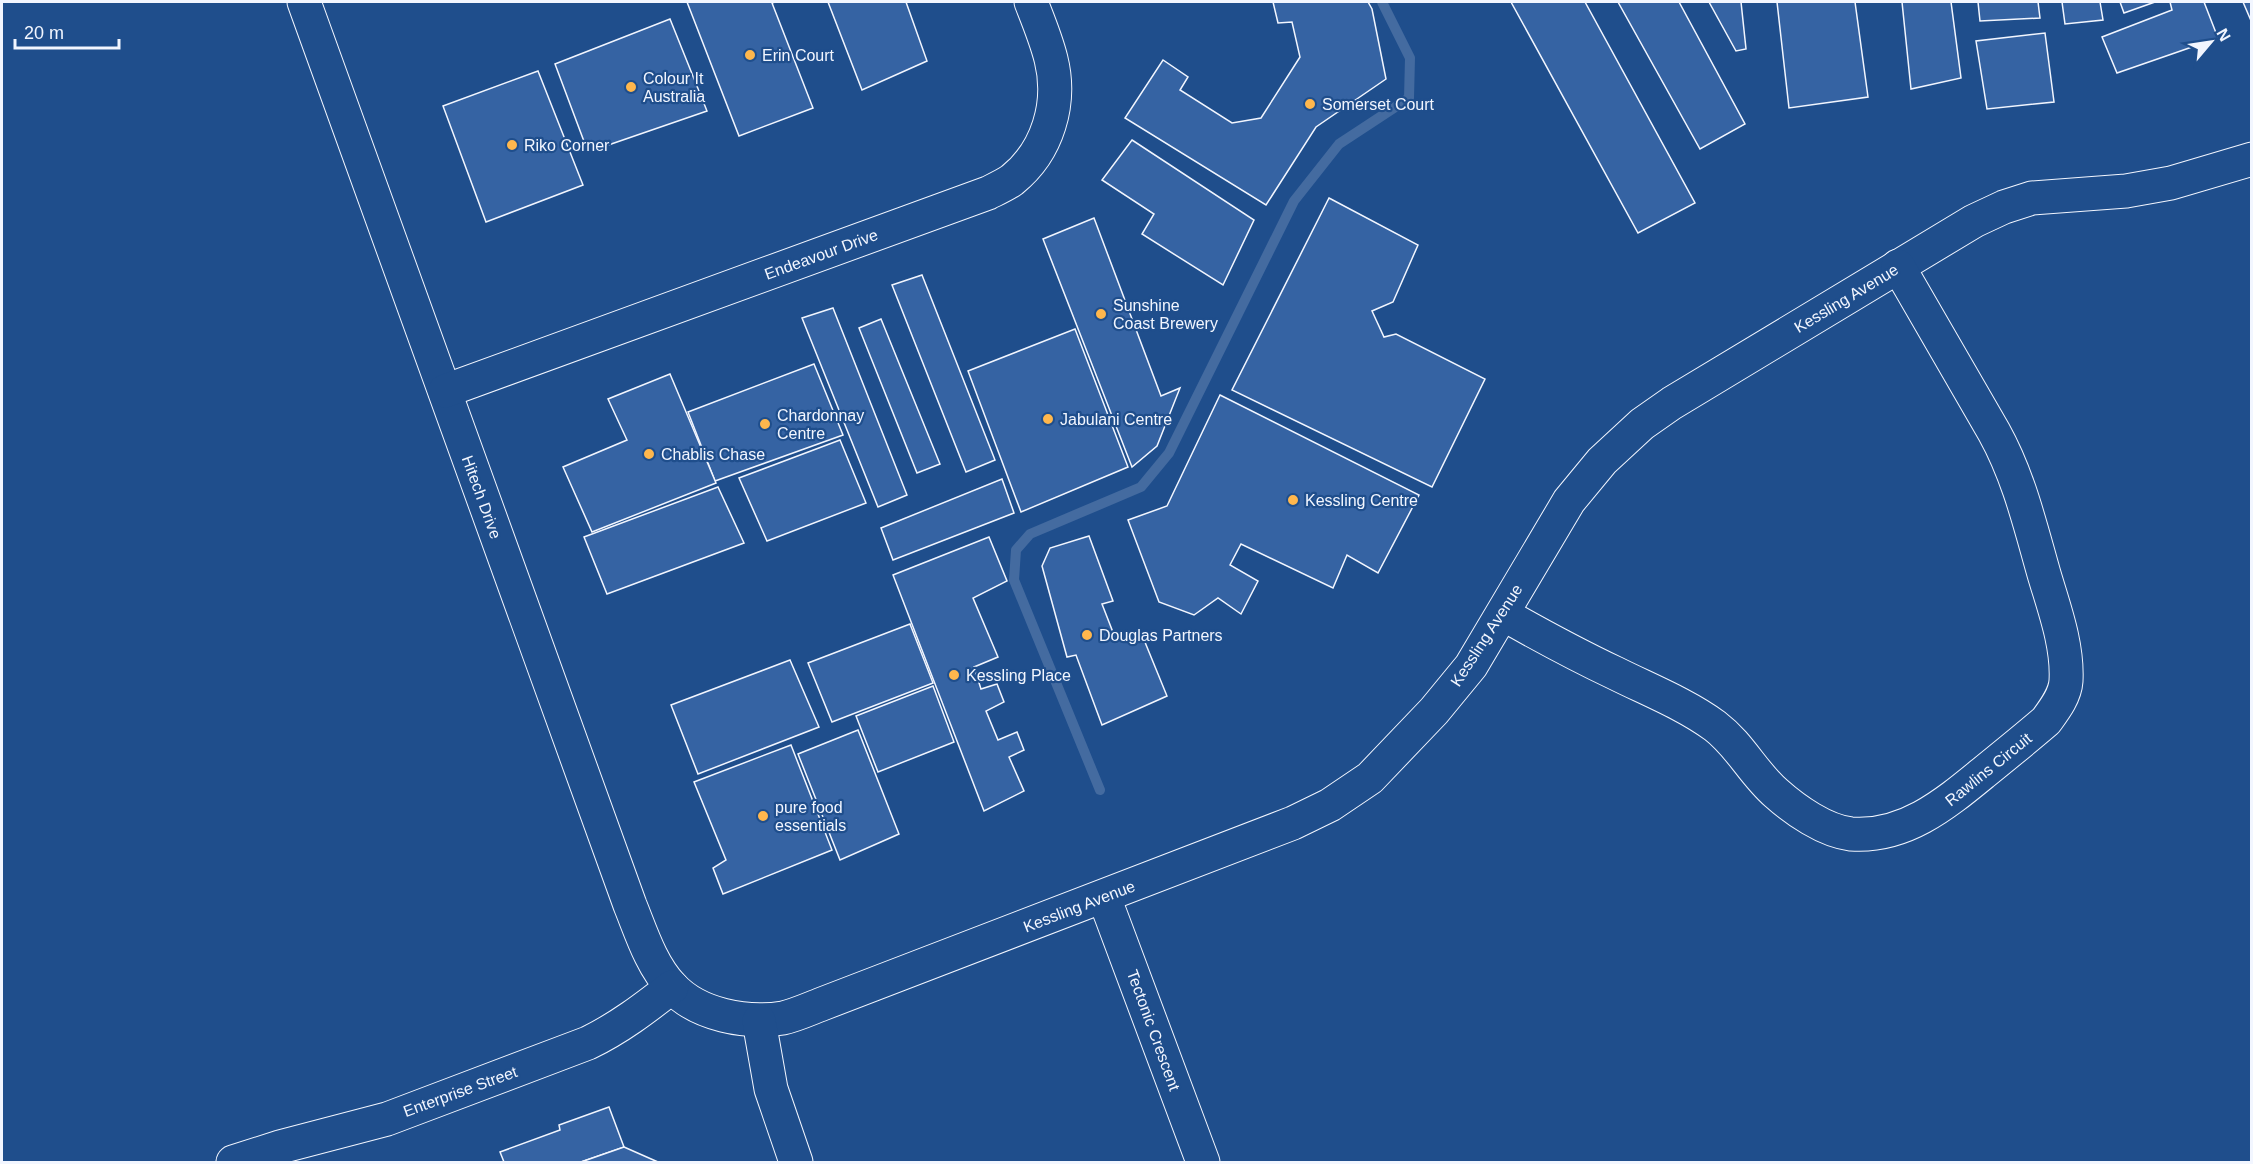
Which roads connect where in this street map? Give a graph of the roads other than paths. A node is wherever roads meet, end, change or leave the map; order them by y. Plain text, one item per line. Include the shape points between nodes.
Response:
1 (304, 2) edge
2 (1031, 2) edge
3 (2252, 159) edge
4 (1898, 266) junction
5 (445, 391) junction
6 (1503, 614) junction
7 (1104, 897) junction
8 (672, 987) junction
9 (759, 1021) junction
10 (233, 1162) edge
11 (796, 1162) edge
12 (1203, 1162) edge

1 - 5 street, Hitech Drive
2 - 5 street, Endeavour Drive via 1051,60 1055,93 1050,129 1033,158 1011,180 988,193
3 - 4 street, Kessling Avenue via 2160,185 2032,198 1974,221
4 - 6 street, Kessling Avenue via 1641,424 1602,461 1569,501
4 - 6 street, Rawlins Circuit via 1999,441 2017,481 2066,658 2066,684 2046,722 1936,809 1910,824 1883,832 1850,834 1824,825 1775,792 1738,748 1692,711
5 - 8 street, Hitech Drive via 630,905 649,950
6 - 7 street, Kessling Avenue via 1470,666 1434,711 1370,778 1293,824
7 - 9 street, Kessling Avenue via 785,1017
7 - 12 street, Tectonic Crescent
8 - 9 street, Kessling Avenue via 711,1011
8 - 10 street, Enterprise Street via 638,1014 588,1043 387,1119
9 - 11 street via 771,1089

